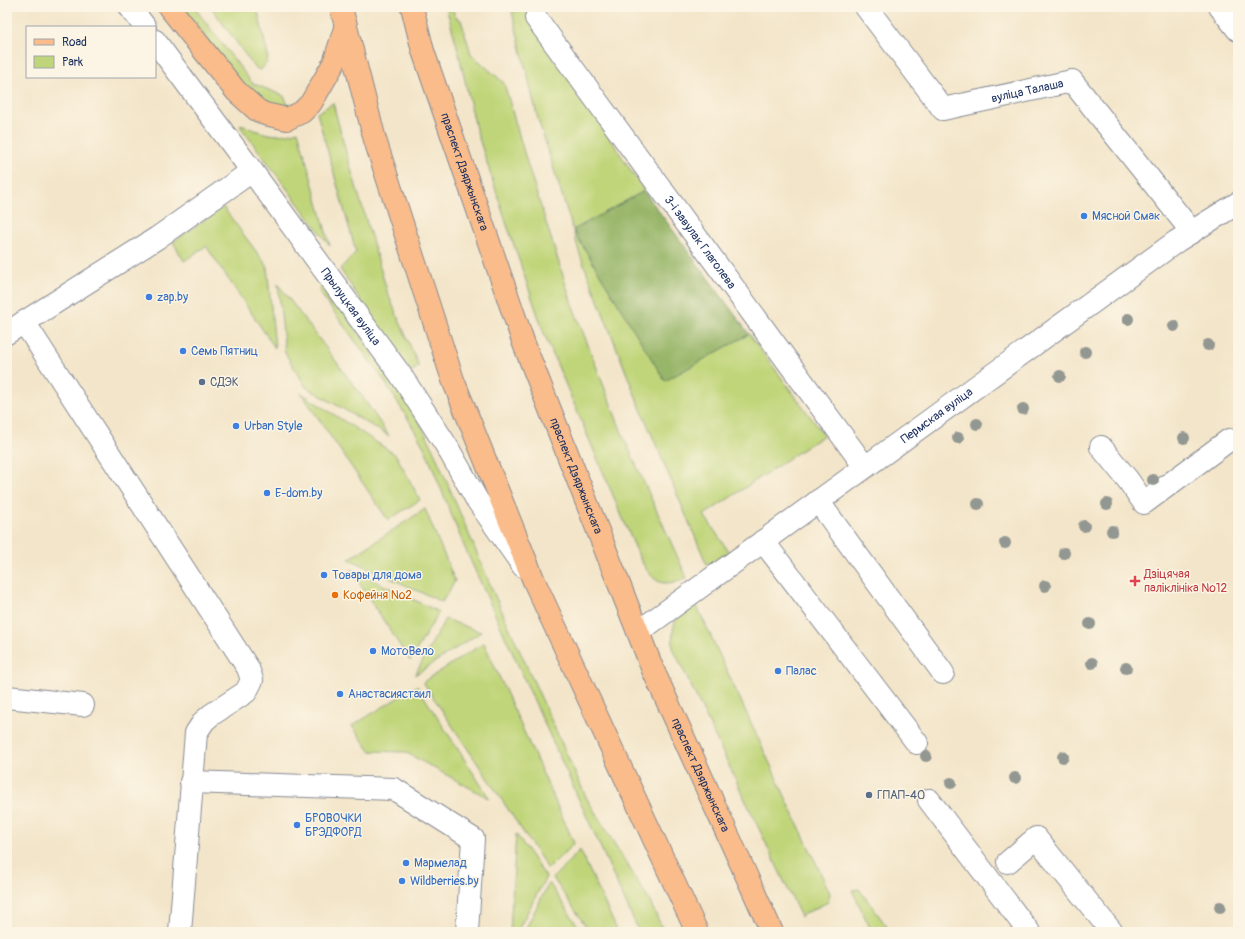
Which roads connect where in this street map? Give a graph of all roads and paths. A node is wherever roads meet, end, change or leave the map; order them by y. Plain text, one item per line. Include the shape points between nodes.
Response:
1 (130, 7) edge
2 (170, 7) edge
3 (412, 7) edge
4 (866, 7) edge
5 (1220, 7) edge
6 (344, 16) edge
7 (536, 18) dead end
8 (144, 26) edge
9 (1238, 30) edge
10 (156, 42) edge
11 (252, 170) junction
12 (1238, 203) edge
13 (1192, 232) junction
14 (16, 328) edge
15 (1229, 440) dead end
16 (1102, 447) dead end
17 (865, 467) junction
18 (818, 501) junction
19 (763, 541) junction
20 (534, 581) junction
21 (638, 632) junction
22 (943, 673) dead end
23 (7, 697) edge
24 (83, 705) dead end
25 (917, 743) dead end
26 (191, 782) junction
27 (929, 800) dead end
28 (1008, 862) dead end
29 (180, 932) edge
30 (467, 932) edge
31 (697, 932) edge
32 (772, 932) edge
33 (1029, 932) edge
34 (1112, 932) edge

1 - 8 street
2 - 6 main road via 244,99 265,114 287,119 302,112 318,93 334,64
3 - 21 main road, праспект Дзяржынскага via 423,51 524,344
4 - 13 street, вуліца Талаша via 943,109 1072,81
5 - 9 street
6 - 20 main road via 375,140 453,380
7 - 17 street, 3-і завулак Глаголева
10 - 11 street, Прылуцкая вуліца
11 - 14 street via 157,238
11 - 20 street, Прылуцкая вуліца via 400,374 446,445 476,500
12 - 13 street, Пермская вуліца
13 - 17 street, Пермская вуліца
14 - 26 street via 248,668 252,680 246,692 211,715 196,733
15 - 16 street via 1144,503
17 - 18 street, Пермская вуліца
18 - 19 street, Пермская вуліца
18 - 22 street
19 - 21 street, Пермская вуліца
19 - 25 street
20 - 31 main road
21 - 32 main road, праспект Дзяржынскага
23 - 24 street
26 - 29 street
26 - 30 street via 394,789 473,839
27 - 33 street
28 - 34 street via 1036,838

